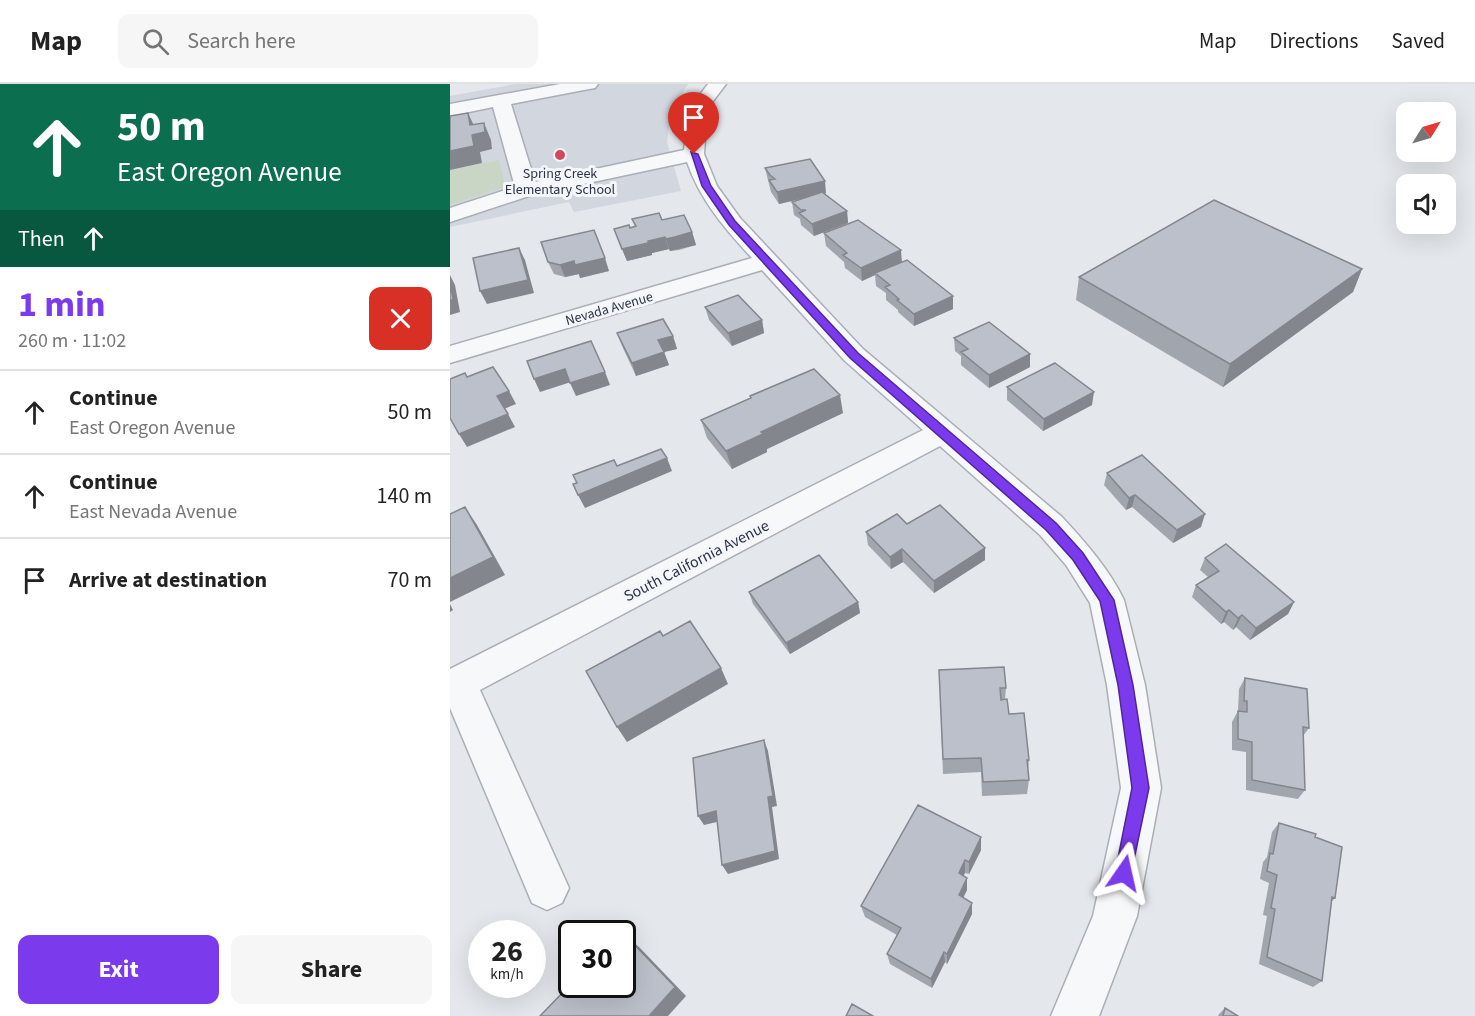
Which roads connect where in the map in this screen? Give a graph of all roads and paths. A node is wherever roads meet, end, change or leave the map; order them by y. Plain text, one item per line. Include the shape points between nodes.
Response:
1 (589, 84) edge
2 (711, 90) edge
3 (501, 101) junction
4 (450, 110) edge
5 (694, 154) junction
6 (527, 189) junction
7 (450, 215) edge
8 (768, 261) junction
9 (450, 355) edge
10 (942, 433) junction
11 (454, 685) edge
12 (548, 888) dead end
13 (1075, 1016) edge

1 - 3 street
2 - 5 street via 698,109
3 - 4 street
3 - 6 street
5 - 6 street
5 - 8 street via 706,186
6 - 7 street
8 - 9 street, Nevada Avenue
8 - 10 street via 854,355
10 - 11 street, South California Avenue
10 - 13 street via 1051,526 1078,556 1107,600 1126,685 1141,788 1115,915
11 - 12 street

